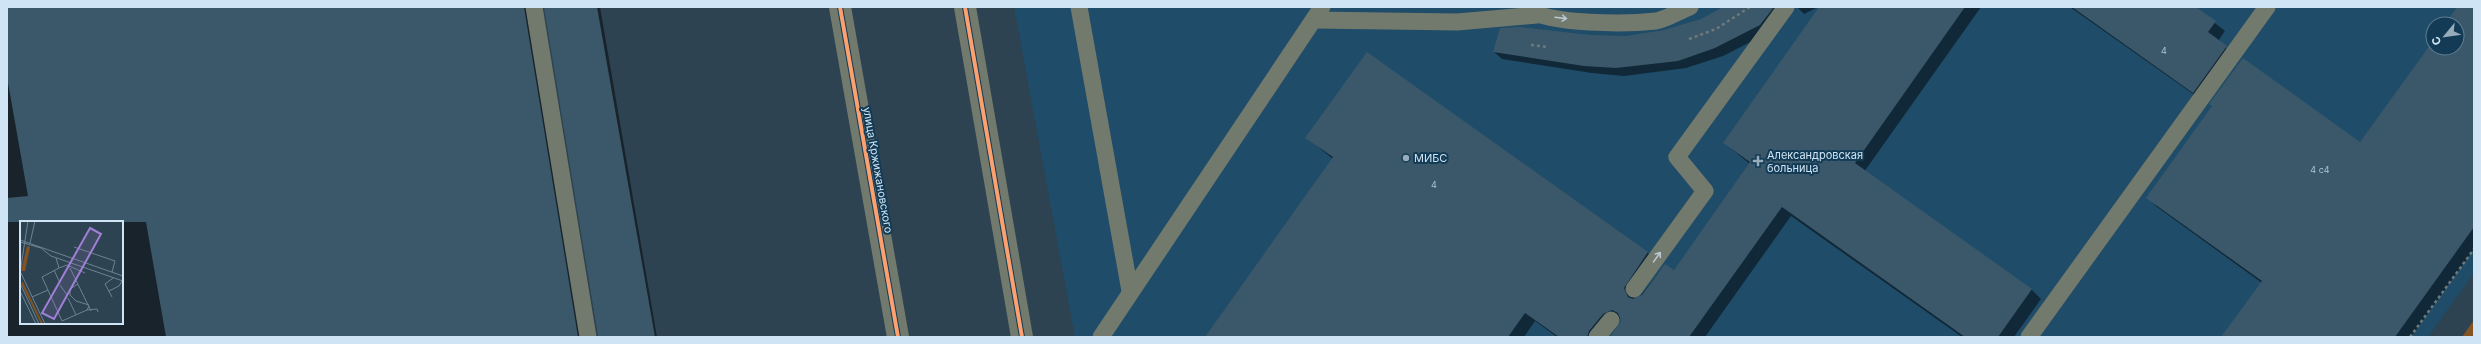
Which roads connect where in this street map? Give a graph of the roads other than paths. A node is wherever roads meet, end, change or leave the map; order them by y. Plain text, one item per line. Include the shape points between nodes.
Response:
1 (534, 7) edge
2 (840, 7) edge
3 (964, 7) edge
4 (1079, 7) edge
5 (1690, 7) edge
6 (1786, 7) edge
7 (2266, 7) edge
8 (1531, 11) edge
9 (1318, 14) edge
10 (1634, 289) dead end
11 (1130, 291) junction
12 (1611, 320) dead end
13 (588, 337) edge
14 (898, 337) edge
15 (1022, 337) edge
16 (1100, 337) edge
17 (1597, 337) edge
18 (2029, 337) edge

1 - 13 lane
2 - 14 street, улица Кржижановского
3 - 15 street
4 - 11 lane
8 -> 5 lane via 1595,22 1657,21
10 -> 6 lane via 1705,191 1677,157
7 - 18 lane
8 - 9 lane via 1457,22
9 - 11 lane
11 - 16 lane
12 - 17 lane

